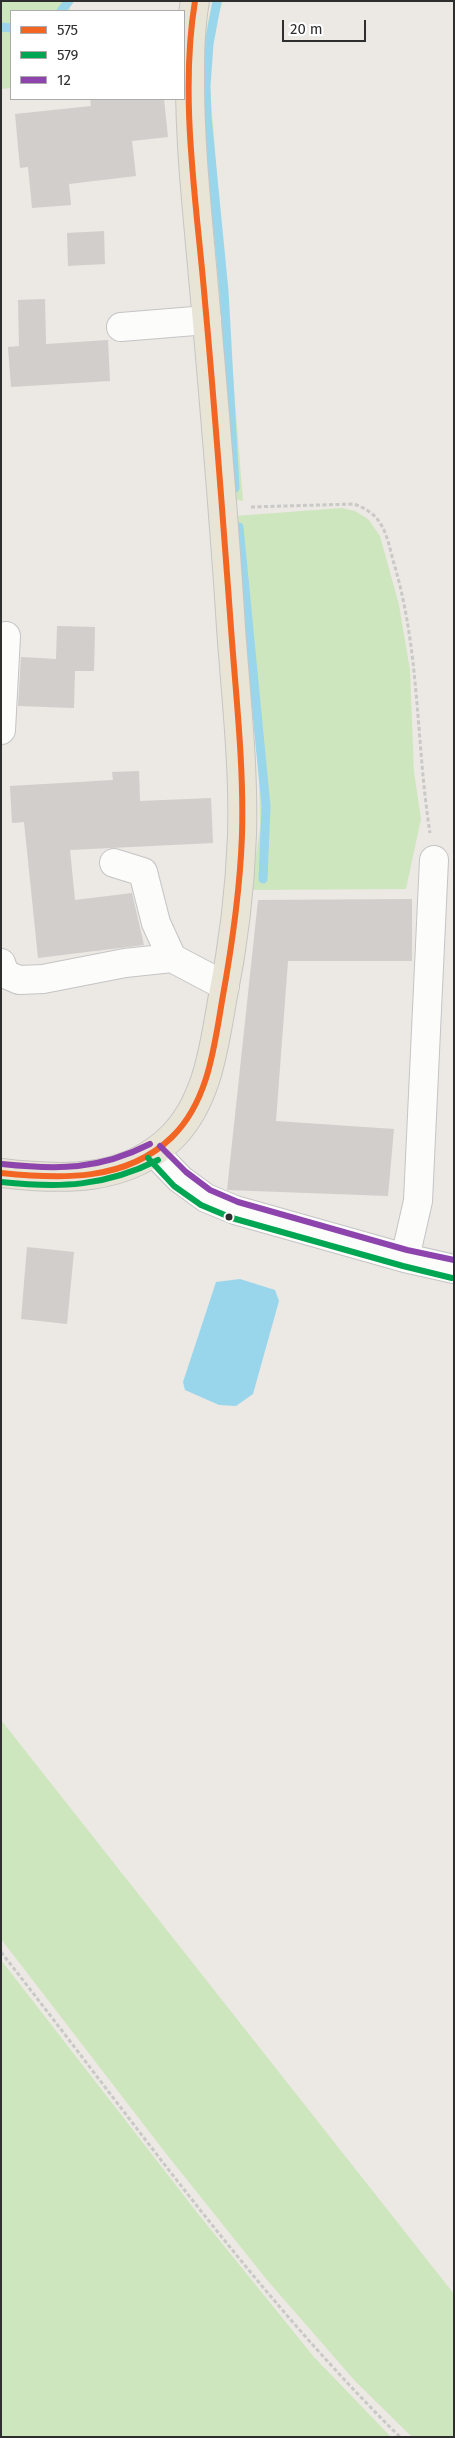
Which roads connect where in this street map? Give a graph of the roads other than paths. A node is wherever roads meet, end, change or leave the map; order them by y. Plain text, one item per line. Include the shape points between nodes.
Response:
1 (196, 1) edge
2 (207, 320) junction
3 (121, 326) dead end
4 (6, 636) dead end
5 (1, 730) edge
6 (434, 860) road end
7 (114, 863) dead end
8 (172, 958) junction
9 (1, 963) edge
10 (225, 986) junction
11 (154, 1152) junction
12 (1, 1173) edge
13 (405, 1258) junction
14 (454, 1269) edge

1 - 2 main road via 190,48 190,118
2 - 3 street
2 - 10 main road via 241,774 242,833 234,929
4 - 5 street
6 - 13 street via 418,1201
7 - 8 street via 143,872 156,923
8 - 9 street via 19,980 5,974
8 - 10 street
10 - 11 main road via 213,1054 200,1092 182,1125
11 - 12 main road via 136,1162 93,1175 65,1179
11 - 13 street via 180,1179 206,1198 235,1210
13 - 14 street

